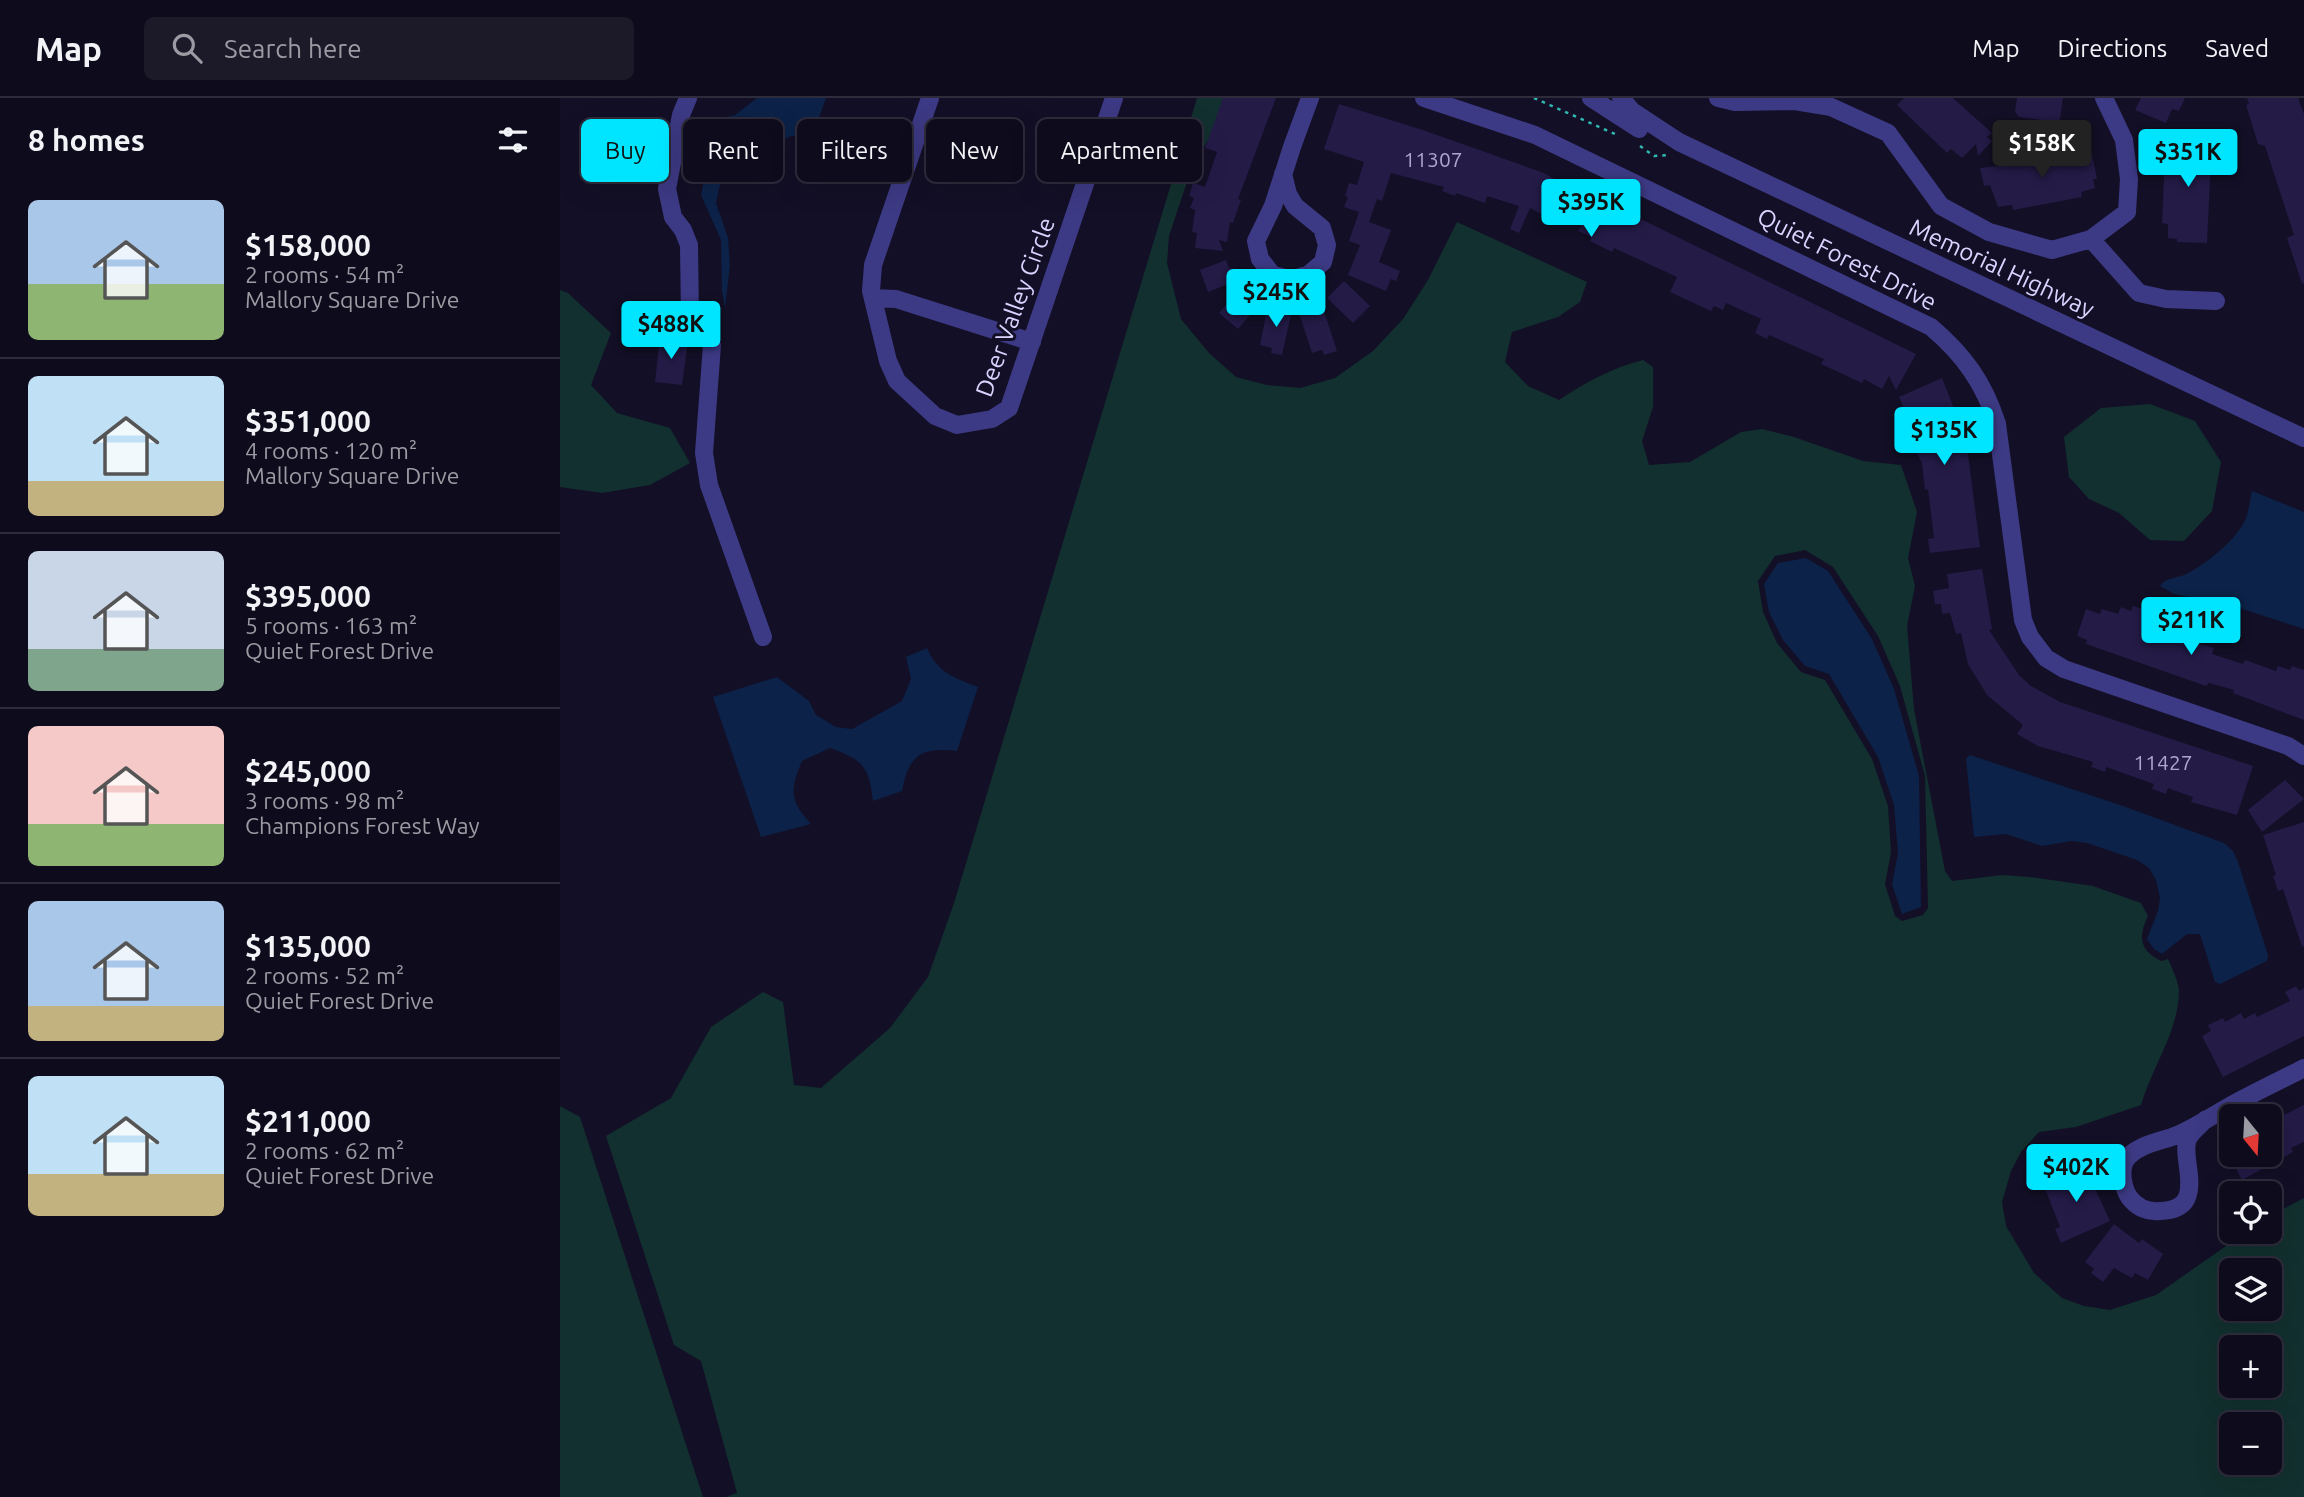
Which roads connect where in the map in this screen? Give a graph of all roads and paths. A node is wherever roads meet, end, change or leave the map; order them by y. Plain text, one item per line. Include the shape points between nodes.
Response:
1 (688, 98) edge
2 (930, 98) edge
3 (1114, 98) edge
4 (1310, 98) edge
5 (1424, 98) edge
6 (1534, 98) edge
7 (1591, 98) edge
8 (1621, 98) edge
9 (1718, 98) edge
10 (2104, 98) edge
11 (1617, 135) dead end
12 (1679, 142) junction
13 (1639, 145) dead end
14 (1654, 156) dead end
15 (1283, 174) junction
16 (2091, 239) junction
17 (873, 298) junction
18 (2216, 301) dead end
19 (1032, 342) junction
20 (2304, 438) edge
21 (763, 637) dead end
22 (2304, 756) edge
23 (2304, 1068) edge
24 (2206, 1119) junction

1 - 21 street via 667,189 673,217 689,245 690,317 712,345 704,453 709,485
2 - 17 street, Deer Valley Circle via 873,265
3 - 19 street, Deer Valley Circle
4 - 15 street
5 - 22 street, Quiet Forest Drive via 1535,135 1931,327 1954,346 1988,396 1997,424 2023,620 2046,658 2085,678 2288,746
6 - 11 path
7 - 12 street, Memorial Highway via 1645,133
8 - 12 street, Memorial Highway via 1632,111
9 - 16 street via 1831,107 1888,133 1941,206 1989,232 2052,250
10 - 16 street via 2124,140 2127,212
12 - 20 street, Memorial Highway
13 - 14 path
15 - 15 street via 1256,241 1260,259 1272,274 1291,280 1309,274 1323,262 1327,245 1322,228 1288,194
16 - 18 street via 2139,293
17 - 19 street via 896,299
17 - 19 street, Deer Valley Circle via 891,372 946,422 976,424 1009,408
23 - 24 street
24 - 24 street via 2138,1149 2126,1160 2122,1174 2125,1191 2134,1205 2157,1212 2181,1204 2190,1192 2188,1138

